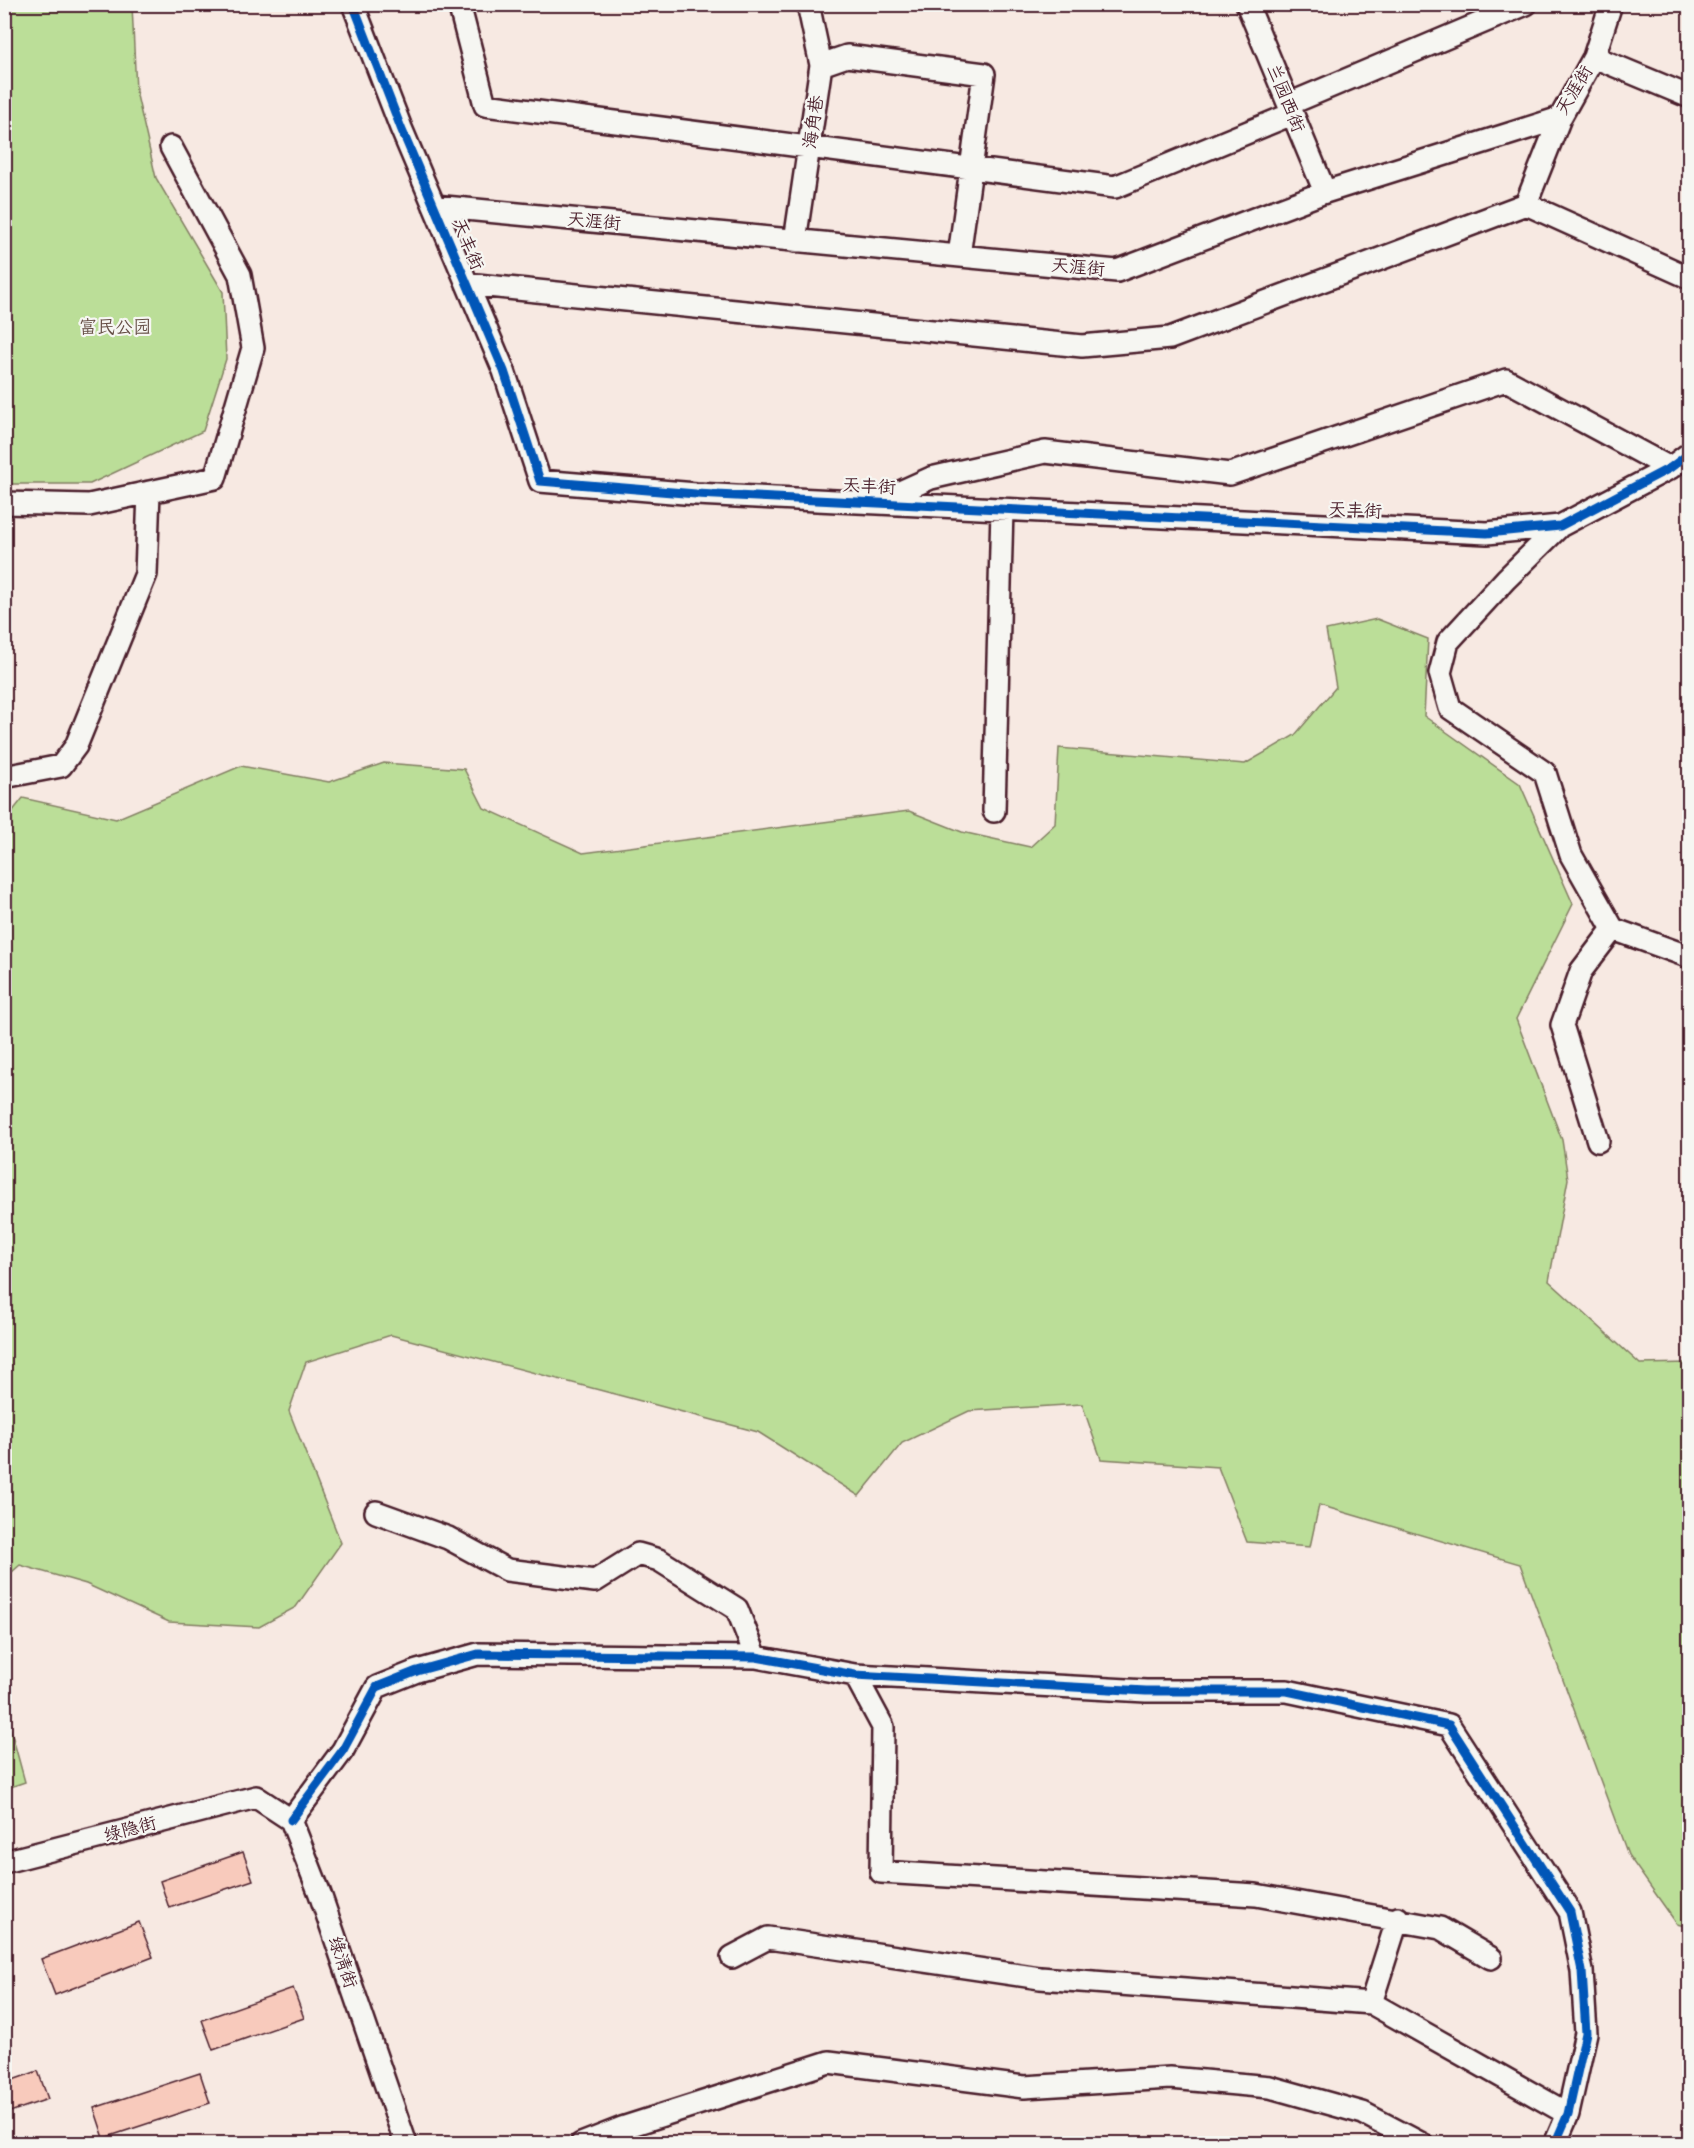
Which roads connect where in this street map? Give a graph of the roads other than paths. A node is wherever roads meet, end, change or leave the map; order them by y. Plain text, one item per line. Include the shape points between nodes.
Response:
1 (352, 4) edge
2 (459, 4) edge
3 (808, 4) edge
4 (1247, 4) edge
5 (1526, 4) edge
6 (1611, 4) edge
7 (1594, 57) junction
8 (821, 65) junction
9 (1689, 97) edge
10 (1290, 109) junction
11 (1560, 118) junction
12 (171, 147) dead end
13 (810, 147) junction
14 (973, 168) junction
15 (1325, 192) junction
16 (1526, 204) junction
17 (434, 206) junction
18 (795, 241) junction
19 (959, 256) junction
20 (1689, 278) edge
21 (467, 284) junction
22 (1689, 453) edge
23 (1670, 468) junction
24 (149, 492) junction
25 (4, 503) edge
26 (877, 503) junction
27 (1002, 509) junction
28 (1560, 526) junction
29 (4, 777) edge
30 (994, 811) dead end
31 (1612, 929) junction
32 (1689, 957) edge
33 (1598, 1141) dead end
34 (376, 1512) dead end
35 (756, 1657) junction
36 (855, 1675) junction
37 (291, 1820) junction
38 (4, 1862) edge
39 (1398, 1918) junction
40 (732, 1957) dead end
41 (1491, 1958) dead end
42 (1371, 2003) junction
43 (1568, 2114) junction
44 (624, 2136) edge
45 (406, 2144) edge
46 (580, 2144) edge
47 (1422, 2144) edge
48 (1555, 2144) edge

1 - 17 street, 天丰街
2 - 13 street via 486,105
3 - 8 street, 海角巷
4 - 10 street, 兰园西街
5 - 10 street
6 - 7 street
7 - 9 street, 天涯街
7 - 11 street, 天涯街
8 - 13 street, 海角巷
8 - 14 street via 846,56 984,74
10 - 14 street via 1115,187
10 - 15 street, 兰园西街
11 - 15 street, 天涯街
11 - 16 street
12 - 24 street via 240,275 253,348 215,478
13 - 14 street
13 - 18 street, 海角巷
14 - 19 street
15 - 19 street, 天涯街 via 1117,271
16 - 20 street
16 - 21 street via 1170,338 1082,346
17 - 18 street, 天涯街
17 - 21 street, 天丰街
18 - 19 street, 天涯街
21 - 26 street, 天丰街 via 504,371 540,482
22 - 23 street, 天丰街
23 - 26 street via 1506,380 1230,474 1045,452 931,478
23 - 28 street, 天丰街
24 - 25 street via 89,505
24 - 29 street via 146,574 76,746 61,766
26 - 27 street, 天丰街
27 - 28 street, 天丰街 via 1487,533
27 - 30 street
28 - 31 street via 1448,642 1440,673 1450,708 1545,773 1571,855
31 - 32 street
31 - 33 street via 1581,971 1562,1025
34 - 35 street via 448,1538 507,1570 596,1581 638,1554 659,1560 737,1609
35 - 36 street
35 - 37 street via 478,1654 417,1671 377,1687 343,1750
36 - 39 street via 883,1727 881,1872 1256,1894
36 - 43 street via 1146,1690 1287,1691 1449,1725 1570,1912 1582,1971 1586,2032
37 - 38 street, 绿隐街 via 256,1797
37 - 45 street, 绿清街
39 - 41 street via 1440,1928
39 - 42 street
40 - 42 street via 768,1938 1040,1978
42 - 43 street
43 - 48 street
44 - 46 street
44 - 47 street via 829,2062 1024,2087 1170,2078 1270,2087 1363,2113

